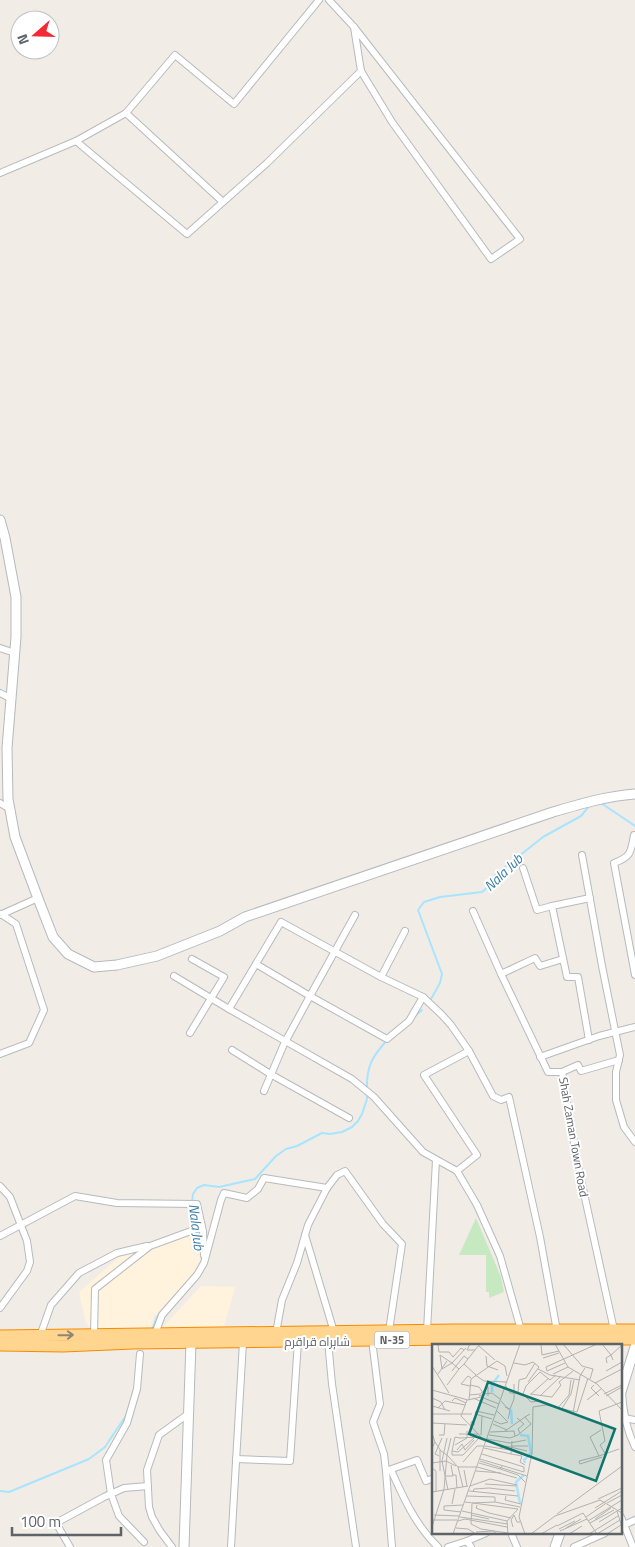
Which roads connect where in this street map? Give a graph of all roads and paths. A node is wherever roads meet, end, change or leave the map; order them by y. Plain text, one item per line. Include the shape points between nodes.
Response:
1 (319, 0) edge
2 (329, 0) edge
3 (354, 27) junction
4 (361, 71) junction
5 (126, 113) junction
6 (76, 142) junction
7 (0, 173) edge
8 (223, 202) junction
9 (0, 520) edge
10 (0, 648) edge
11 (15, 653) junction
12 (0, 693) edge
13 (12, 699) junction
14 (635, 794) edge
15 (0, 803) edge
16 (10, 808) junction
17 (634, 835) edge
18 (582, 856) dead end
19 (523, 868) dead end
20 (38, 898) junction
21 (590, 898) junction
22 (552, 906) junction
23 (473, 911) dead end
24 (1, 914) edge
25 (355, 915) dead end
26 (405, 932) dead end
27 (334, 951) junction
28 (192, 959) dead end
29 (563, 960) junction
30 (256, 964) junction
31 (501, 974) junction
32 (635, 975) edge
33 (174, 976) dead end
34 (381, 977) junction
35 (310, 996) junction
36 (423, 998) junction
37 (211, 999) junction
38 (229, 1009) junction
39 (635, 1028) edge
40 (615, 1032) junction
41 (190, 1033) dead end
42 (590, 1040) junction
43 (286, 1042) junction
44 (232, 1050) dead end
45 (469, 1051) junction
46 (0, 1054) edge
47 (540, 1057) junction
48 (619, 1060) junction
49 (562, 1072) junction
50 (272, 1075) junction
51 (264, 1091) dead end
52 (349, 1118) dead end
53 (635, 1142) edge
54 (436, 1160) junction
55 (457, 1171) junction
56 (0, 1186) edge
57 (327, 1188) junction
58 (21, 1226) junction
59 (202, 1227) junction
60 (305, 1235) junction
61 (0, 1236) edge
62 (150, 1246) junction
63 (204, 1263) junction
64 (0, 1308) edge
65 (521, 1330) junction
66 (614, 1330) junction
67 (635, 1330) edge
68 (389, 1331) junction
69 (427, 1331) junction
70 (557, 1331) junction
71 (276, 1333) junction
72 (94, 1335) junction
73 (0, 1336) edge
74 (40, 1336) junction
75 (331, 1336) junction
76 (146, 1338) junction
77 (635, 1339) edge
78 (298, 1340) junction
79 (372, 1340) junction
80 (191, 1342) junction
81 (243, 1342) junction
82 (0, 1345) edge
83 (635, 1347) edge
84 (140, 1354) dead end
85 (622, 1392) edge
86 (188, 1414) junction
87 (624, 1418) junction
88 (635, 1420) edge
89 (634, 1443) edge
90 (236, 1460) junction
91 (389, 1470) junction
92 (432, 1479) edge
93 (148, 1486) junction
94 (111, 1494) junction
95 (635, 1520) edge
96 (623, 1525) edge
97 (483, 1534) edge
98 (512, 1534) edge
99 (560, 1534) edge
100 (604, 1534) edge
101 (467, 1540) junction
102 (590, 1544) edge
103 (144, 1545) edge
104 (70, 1547) edge
105 (172, 1547) edge
106 (184, 1547) edge
107 (231, 1547) edge
108 (356, 1547) edge
109 (392, 1547) edge
110 (438, 1547) edge
111 (448, 1547) edge
112 (471, 1547) edge
113 (517, 1547) edge
114 (555, 1547) edge
115 (574, 1547) edge
116 (633, 1547) edge

1 - 5 street via 234,104 175,55
2 - 3 street
3 - 4 street
3 - 4 street via 520,238 490,259 392,122
4 - 8 street
5 - 6 street
5 - 8 street
6 - 7 street
6 - 8 street via 187,234
9 - 11 street via 16,596
10 - 11 street
11 - 13 street
12 - 13 street
13 - 16 street via 7,748
14 - 20 street via 553,812 245,917 220,931 157,956 117,965 94,967 68,954 53,937
15 - 16 street
16 - 20 street via 16,837
17 - 32 street via 631,852 625,859 614,863
18 - 21 street
19 - 22 street via 537,910
20 - 24 street
21 - 22 street
21 - 40 street
22 - 29 street
23 - 31 street, Shah Zaman Town Road
24 - 46 street via 16,924 44,1010 29,1043
25 - 27 street
26 - 34 street
27 - 30 street via 281,922
27 - 34 street
27 - 35 street
28 - 37 street via 224,977
29 - 31 street via 540,966 535,958
29 - 42 street via 567,977 578,976
30 - 35 street
30 - 38 street
31 - 47 street, Shah Zaman Town Road
33 - 37 street
34 - 36 street
35 - 36 street via 386,1040 409,1021
35 - 43 street
36 - 45 street via 442,1015
37 - 38 street
37 - 41 street
38 - 43 street
39 - 40 street
40 - 42 street
40 - 48 street
42 - 47 street
43 - 50 street
43 - 54 street via 352,1079 423,1152
44 - 50 street
45 - 55 street via 424,1075 477,1155
45 - 70 street via 493,1096 501,1100 509,1097
47 - 49 street, Shah Zaman Town Road via 548,1072
48 - 49 street via 581,1072 578,1065
48 - 53 street via 616,1100 624,1127
49 - 66 street, Shah Zaman Town Road via 578,1166
50 - 51 street
50 - 52 street
54 - 55 street
54 - 69 street
55 - 65 street via 500,1256
56 - 58 street via 10,1197
57 - 60 street
57 - 63 street via 264,1178 258,1189 246,1198 224,1193
57 - 68 street via 337,1175 345,1171 382,1224 402,1244
58 - 59 street via 75,1196 117,1203 196,1204
58 - 61 street
58 - 64 street via 30,1262
59 - 62 street
59 - 63 street
60 - 71 street via 298,1263 282,1300
60 - 75 street
62 - 72 street via 95,1289
62 - 74 street via 117,1253 79,1273 51,1305
63 - 76 street
65 - 69 highway, شاہراہ قراقرم / N-35
65 - 70 highway, شاہراہ قراقرم / N-35
66 - 67 highway, شاہراہ قراقرم / N-35
66 - 70 highway, شاہراہ قراقرم / N-35
68 - 69 highway, شاہراہ قراقرم / N-35
68 - 75 highway, شاہراہ قراقرم / N-35
71 - 75 highway, شاہراہ قراقرم / N-35
71 - 76 highway, شاہراہ قراقرم / N-35
74 -> 72 highway, شاہراہ قراقرم / N-35
72 - 76 highway, شاہراہ قراقرم / N-35
73 - 74 highway, شاہراہ قراقرم / N-35
75 - 78 highway, شاہراہ قراقرم / N-35
75 - 79 highway, شاہراہ قراقرم / N-35
75 - 108 street via 332,1384
76 - 80 highway, شاہراہ قراقرم / N-35
76 - 82 highway, شاہراہ قراقرم / N-35 via 62,1346
77 - 79 highway, شاہراہ قراقرم / N-35
78 - 81 highway, شاہراہ قراقرم / N-35
78 - 90 street via 290,1461
79 - 91 street via 380,1404 373,1422
80 - 81 highway, شاہراہ قراقرم / N-35
80 - 86 street
81 - 90 street
83 - 85 street
84 - 94 street via 136,1389 127,1423 106,1460
85 - 87 street
86 - 93 street via 159,1435 147,1470
86 - 106 street
87 - 88 street
87 - 89 street
90 - 107 street
91 - 92 street via 417,1460 426,1482
91 - 109 street
91 - 110 street via 406,1504
93 - 94 street via 124,1488
93 - 105 street via 152,1517
94 - 103 street via 119,1516
94 - 104 street via 56,1523
95 - 96 street
96 - 116 street
97 - 101 street
98 - 113 street
99 - 114 street
100 - 102 street
101 - 111 street
101 - 112 street
102 - 115 street

